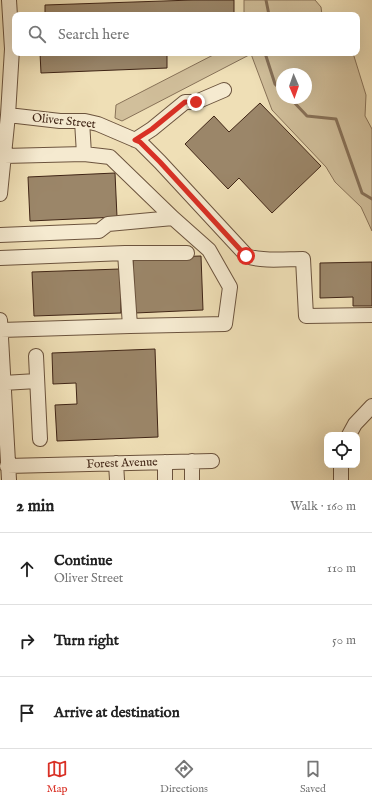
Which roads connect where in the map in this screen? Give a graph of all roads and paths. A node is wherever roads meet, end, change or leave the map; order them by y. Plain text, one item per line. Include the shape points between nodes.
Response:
1 (9, 0) edge
2 (224, 90) dead end
3 (8, 115) junction
4 (82, 121) junction
5 (135, 140) junction
6 (84, 154) junction
7 (4, 156) junction
8 (0, 194) edge
9 (173, 218) junction
10 (0, 235) edge
11 (125, 253) junction
12 (187, 253) dead end
13 (0, 258) edge
14 (372, 315) edge
15 (0, 320) edge
16 (130, 326) junction
17 (0, 330) edge
18 (36, 356) dead end
19 (37, 381) junction
20 (3, 383) junction
21 (372, 406) edge
22 (351, 432) edge
23 (40, 439) dead end
24 (192, 461) junction
25 (212, 461) dead end
26 (165, 462) junction
27 (116, 463) junction
28 (341, 468) edge
29 (8, 473) edge
30 (117, 480) edge
31 (166, 480) edge
32 (192, 480) edge
33 (341, 480) edge

1 - 3 street via 12,49
2 - 5 street via 196,102 185,102
3 - 4 street, Oliver Street
3 - 7 street
4 - 5 street, Oliver Street via 98,124
4 - 6 street
5 - 14 street, Oliver Street via 160,162 246,256 262,259 303,259 306,316
6 - 7 street
6 - 9 street via 110,157
7 - 8 street
9 - 10 street via 108,224 99,231
9 - 16 street via 209,250 230,286 225,324
11 - 12 street
11 - 13 street
11 - 16 street
15 - 17 street
16 - 17 street
17 - 20 street
18 - 19 street
19 - 20 street
19 - 23 street
20 - 29 street
21 - 22 street
24 - 25 street, Forest Avenue
24 - 26 street, Forest Avenue
24 - 32 street
26 - 27 street, Forest Avenue
26 - 31 street
27 - 29 street, Forest Avenue
27 - 30 street
28 - 33 street

